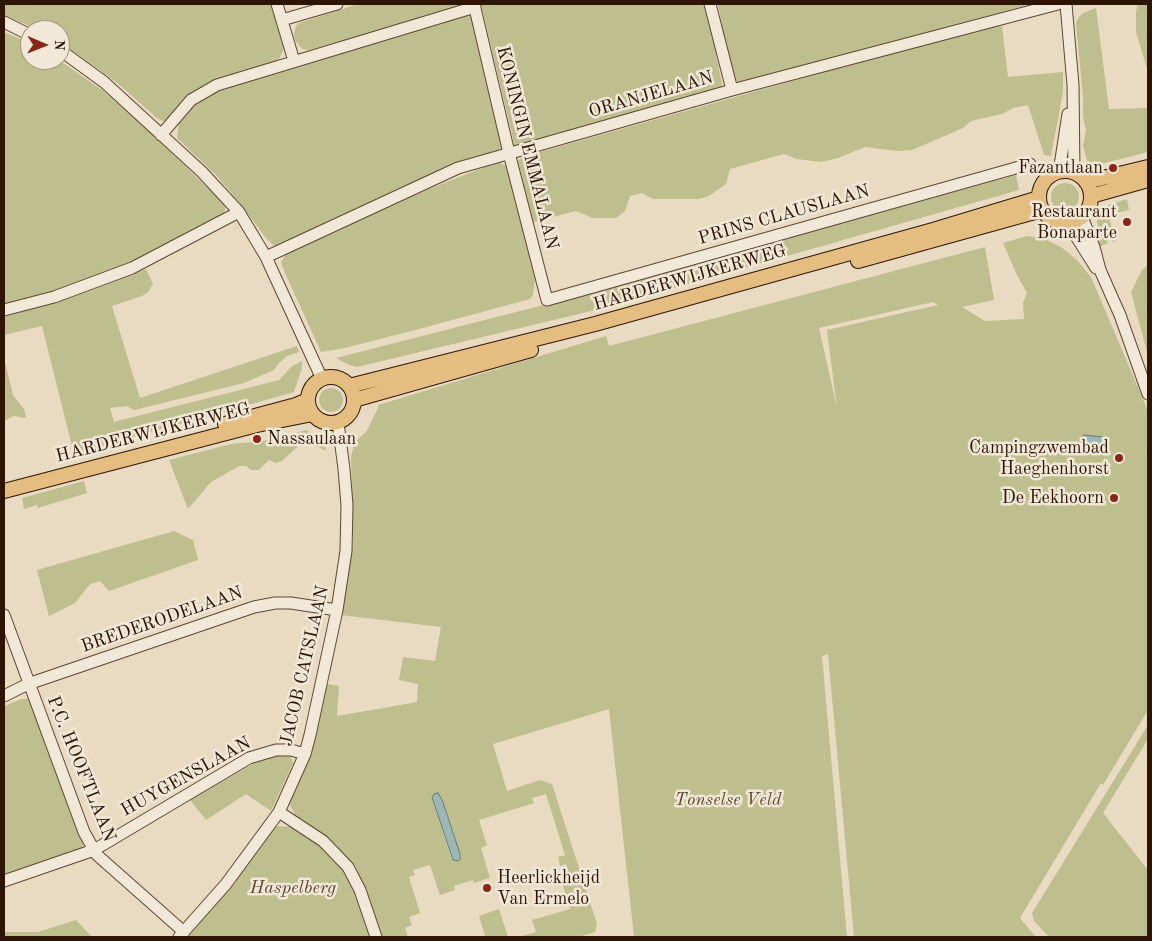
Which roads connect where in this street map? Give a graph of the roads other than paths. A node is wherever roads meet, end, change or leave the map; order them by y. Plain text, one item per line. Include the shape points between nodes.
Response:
1 (277, 4) edge
2 (337, 4) edge
3 (710, 4) edge
4 (1058, 4) edge
5 (1066, 4) edge
6 (475, 6) edge
7 (282, 20) junction
8 (4, 22) edge
9 (20, 30) edge
10 (70, 57) edge
11 (294, 61) junction
12 (1073, 85) junction
13 (732, 90) junction
14 (162, 134) junction
15 (509, 153) junction
16 (1030, 164) dead end
17 (1148, 167) edge
18 (1059, 172) junction
19 (1074, 173) junction
20 (1148, 180) edge
21 (1086, 182) junction
22 (1091, 196) junction
23 (1041, 204) junction
24 (239, 212) junction
25 (1082, 217) junction
26 (1066, 224) junction
27 (266, 257) junction
28 (1104, 280) junction
29 (547, 300) joint
30 (4, 310) edge
31 (322, 379) junction
32 (349, 386) junction
33 (1148, 394) edge
34 (308, 400) junction
35 (354, 400) junction
36 (313, 414) junction
37 (338, 423) junction
38 (4, 484) edge
39 (4, 491) edge
40 (337, 610) junction
41 (4, 615) edge
42 (28, 684) junction
43 (4, 696) edge
44 (305, 754) junction
45 (279, 812) junction
46 (94, 850) junction
47 (4, 881) edge
48 (182, 935) edge
49 (376, 937) edge

1 - 7 street
2 - 7 street
3 - 13 street
4 - 13 street, ORANJELAAN
5 - 12 street
6 - 11 street
6 - 15 street, KONINGIN EMMALAAN
7 - 11 street
8 - 9 street
10 - 14 street via 104,82
11 - 14 street via 217,85 191,100
12 - 18 street
12 - 19 street
13 - 15 street, ORANJELAAN
14 - 24 street
15 - 27 street, ORANJELAAN via 458,168
15 - 29 street, KONINGIN EMMALAAN
16 - 29 street, PRINS CLAUSLAAN
17 - 21 main road
18 - 19 main road
18 - 23 main road via 1045,181 1041,189
19 - 21 main road
20 - 22 main road
21 - 22 main road
22 - 25 main road
23 - 26 main road via 1048,218
23 - 32 main road, HARDERWIJKERWEG via 933,230 595,324
23 - 35 main road, HARDERWIJKERWEG
24 - 27 street
24 - 30 street via 132,268
25 - 26 main road
25 - 28 street
26 - 28 street
27 - 31 street
28 - 33 street via 1132,344
31 - 32 main road via 337,378
31 - 34 main road via 312,387
32 - 35 main road
34 - 36 main road
34 - 38 main road, HARDERWIJKERWEG
35 - 37 main road via 350,414
36 - 37 main road via 324,422
36 - 39 main road, HARDERWIJKERWEG via 257,425
37 - 40 street, JACOB CATSLAAN via 348,528
40 - 42 street, BREDERODELAAN via 291,603 254,607
40 - 44 street, JACOB CATSLAAN
41 - 42 street, P.C. HOOFTLAAN
42 - 43 street, BREDERODELAAN
42 - 46 street, P.C. HOOFTLAAN via 84,832
44 - 45 street, JACOB CATSLAAN
44 - 46 street, HUYGENSLAAN via 276,750 249,758
45 - 48 street, JACOB CATSLAAN via 226,884
45 - 49 street via 323,841 348,866
46 - 47 street, HUYGENSLAAN
46 - 48 street, P.C. HOOFTLAAN

